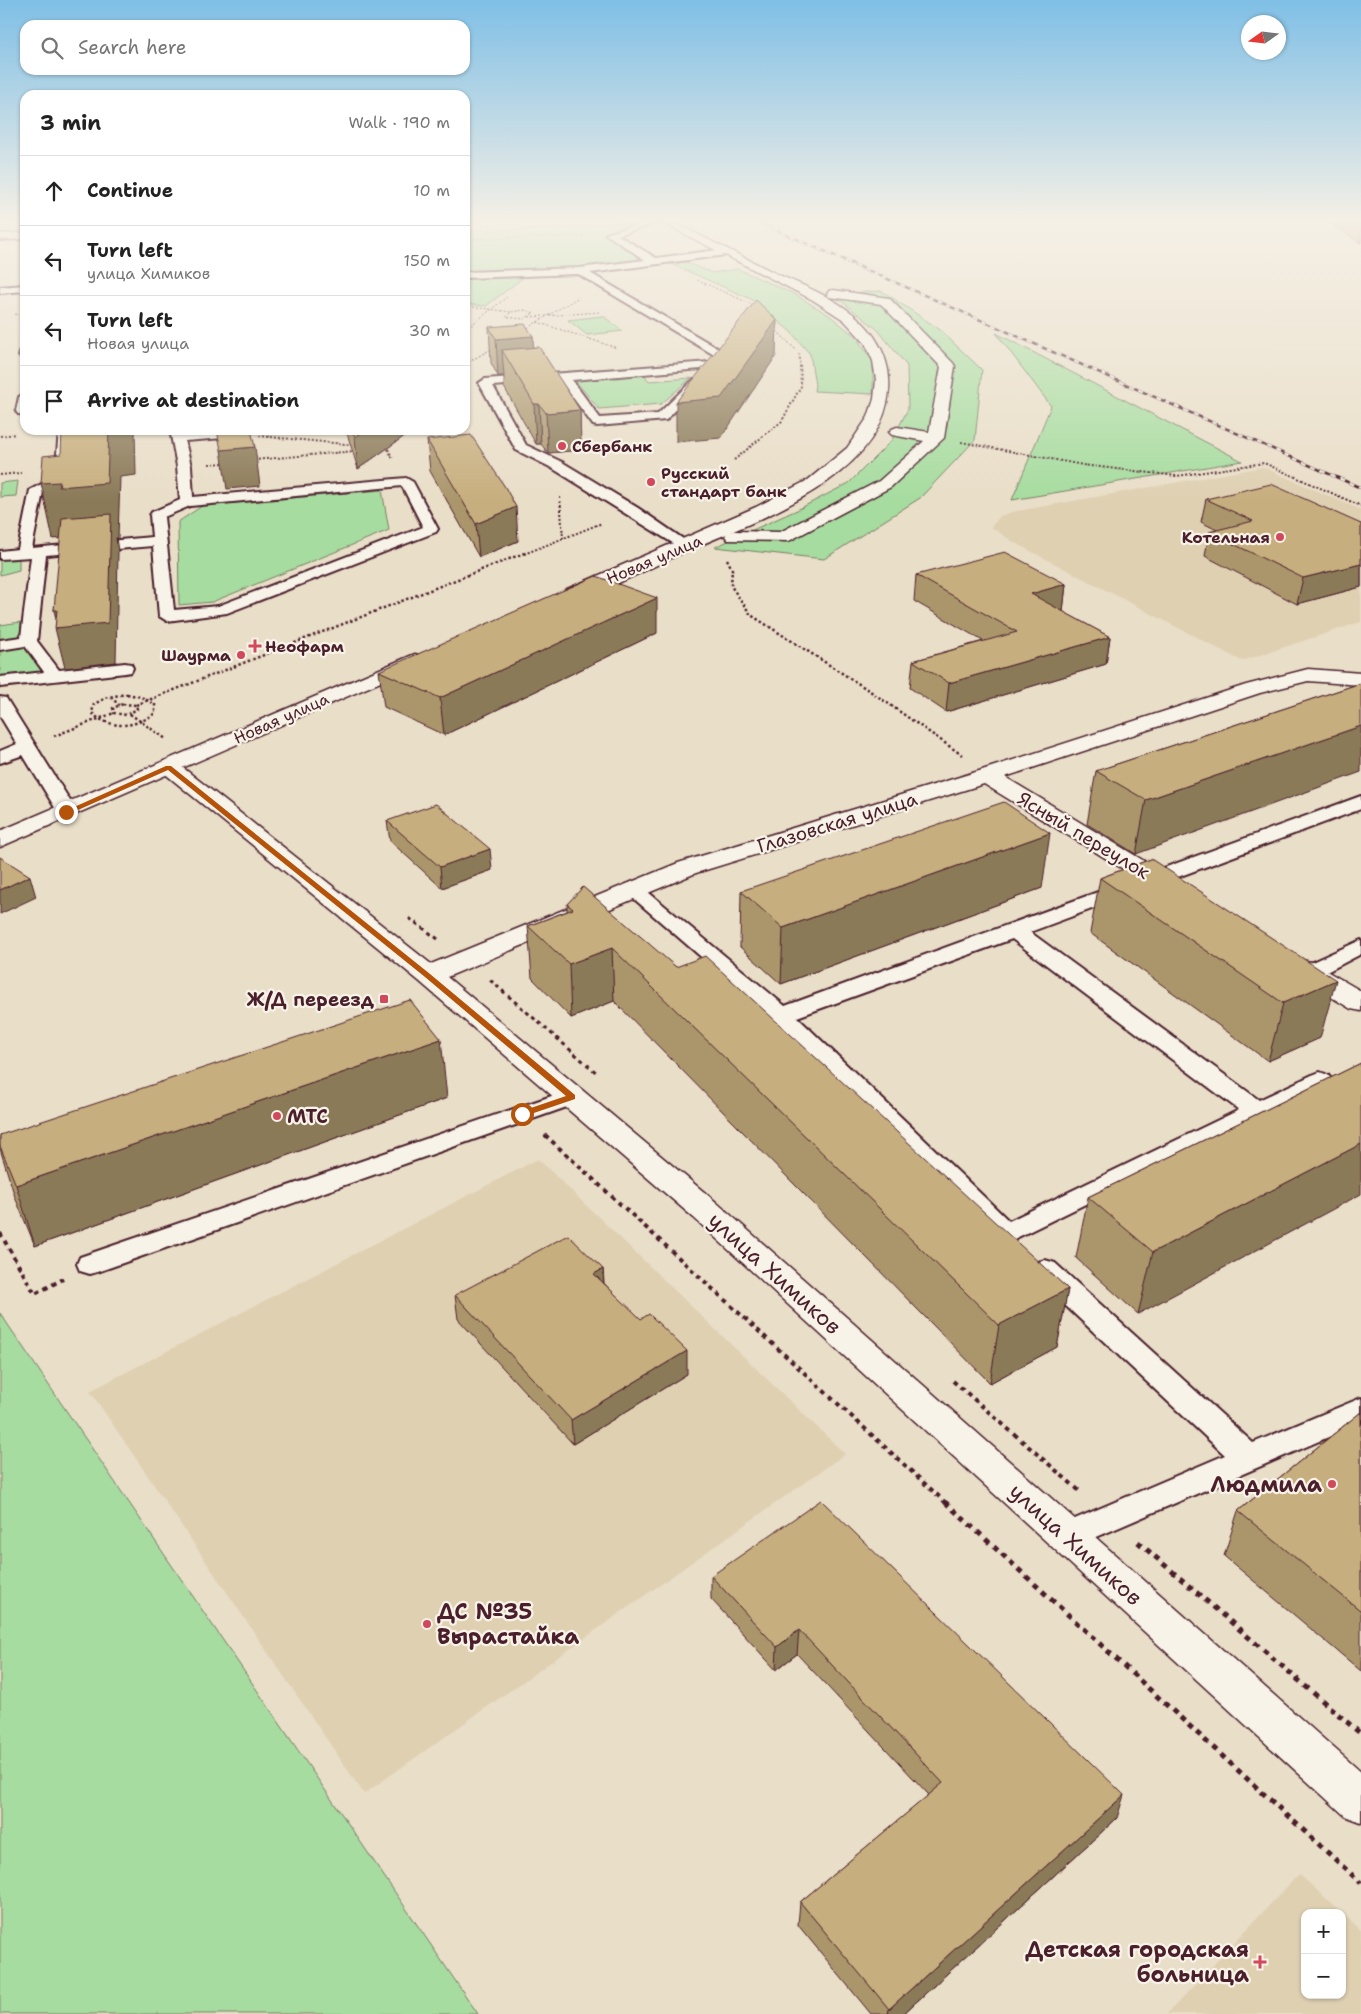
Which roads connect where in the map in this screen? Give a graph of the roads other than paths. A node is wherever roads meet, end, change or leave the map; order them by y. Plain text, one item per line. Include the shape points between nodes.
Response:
1 (653, 314) edge
2 (842, 314) edge
3 (898, 314) edge
4 (713, 364) junction
5 (564, 377) junction
6 (897, 432) dead end
7 (65, 435) edge
8 (177, 435) edge
9 (936, 438) junction
10 (187, 502) junction
11 (734, 536) road end
12 (160, 540) junction
13 (684, 546) junction
14 (32, 552) junction
15 (0, 555) edge
16 (558, 600) edge
17 (29, 641) junction
18 (0, 645) edge
19 (431, 654) edge
20 (125, 668) dead end
21 (55, 676) junction
22 (1361, 678) edge
23 (0, 682) edge
24 (0, 702) edge
25 (28, 746) junction
26 (0, 758) edge
27 (169, 768) junction
28 (987, 776) junction
29 (1361, 802) edge
30 (66, 812) junction
31 (0, 840) edge
32 (1157, 879) junction
33 (635, 891) junction
34 (1182, 895) edge
35 (1015, 931) junction
36 (1361, 946) edge
37 (1284, 956) edge
38 (1309, 972) junction
39 (428, 976) junction
40 (1361, 1003) edge
41 (782, 1015) junction
42 (1320, 1080) dead end
43 (572, 1097) junction
44 (1257, 1111) junction
45 (1006, 1234) junction
46 (90, 1264) road end
47 (1361, 1410) edge
48 (1249, 1458) junction
49 (1067, 1536) junction
50 (1361, 1801) edge

1 - 4 lane via 723,355
2 - 13 street, Новая улица via 867,337 880,362 884,379 883,398 867,431 838,466 796,494
3 - 9 street via 948,366
4 - 5 lane
4 - 5 lane via 662,417 597,422
5 - 13 lane via 485,383 521,446 633,511
6 - 9 street
7 - 14 lane via 61,479 37,490
8 - 10 lane
9 - 11 street via 885,484 783,537
10 - 12 lane via 157,514
10 - 12 lane via 406,482 431,529 221,610 167,616
12 - 14 lane
13 - 16 street, Новая улица
14 - 15 lane
14 - 17 lane
17 - 18 lane
17 - 21 lane
19 - 27 street, Новая улица
20 - 21 lane
21 - 23 lane
22 - 28 street, Глазовская улица via 1308,676 1253,689
24 - 25 lane
25 - 26 lane
25 - 30 lane
27 - 30 street, Новая улица
27 - 39 street, улица Химиков
28 - 32 street, Ясный переулок
28 - 33 street, Глазовская улица via 688,868
29 - 32 lane
30 - 31 street, Новая улица
32 - 34 street, Ясный переулок
32 - 35 lane
33 - 39 street, Глазовская улица
33 - 41 lane
35 - 41 lane
35 - 44 lane
36 - 38 lane
37 - 38 street
38 - 40 street
39 - 43 street, улица Химиков
41 - 45 lane
42 - 44 lane
43 - 46 lane
43 - 49 street, улица Химиков via 705,1210
44 - 45 lane
45 - 48 lane
47 - 48 lane
48 - 49 lane
49 - 50 street, улица Химиков

